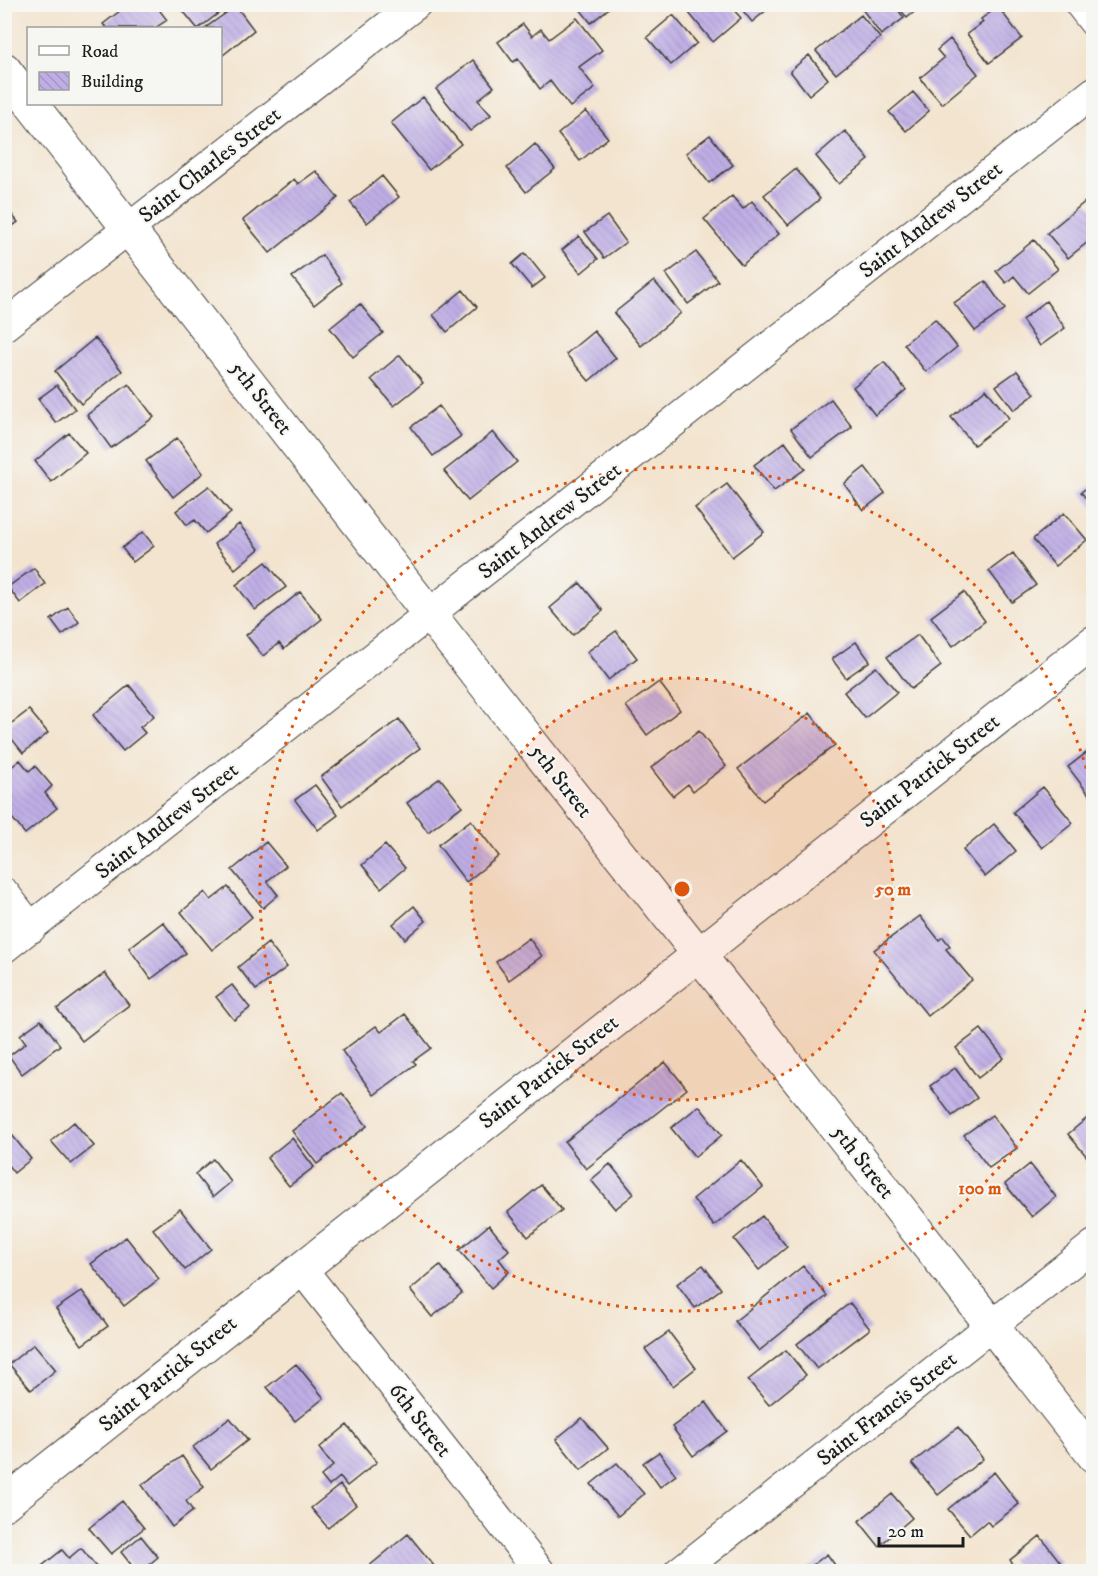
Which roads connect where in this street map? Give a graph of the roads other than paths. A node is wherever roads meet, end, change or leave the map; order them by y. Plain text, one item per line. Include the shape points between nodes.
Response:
1 (416, 4) edge
2 (1080, 4) edge
3 (1094, 22) edge
4 (4, 69) edge
5 (1094, 92) edge
6 (27, 99) edge
7 (33, 105) edge
8 (130, 228) junction
9 (4, 326) edge
10 (430, 615) junction
11 (1094, 642) edge
12 (4, 893) edge
13 (31, 928) junction
14 (4, 948) edge
15 (698, 954) junction
16 (1094, 1245) edge
17 (300, 1268) junction
18 (992, 1326) junction
19 (1094, 1456) edge
20 (4, 1504) edge
21 (540, 1572) edge
22 (679, 1572) edge

1 - 8 street, Saint Charles Street
2 - 3 street
4 - 6 main road
5 - 10 street, Saint Andrew Street
7 - 8 main road, 5th Street
8 - 9 street, Saint Charles Street
8 - 10 main road, 5th Street
10 - 13 street, Saint Andrew Street
10 - 15 main road, 5th Street
11 - 15 main road, Saint Patrick Street
12 - 13 street
13 - 14 street, Saint Andrew Street
15 - 17 main road, Saint Patrick Street
15 - 18 main road, 5th Street
16 - 18 street, Saint Francis Street
17 - 20 main road, Saint Patrick Street
17 - 21 street, 6th Street
18 - 19 main road, 5th Street
18 - 22 street, Saint Francis Street

